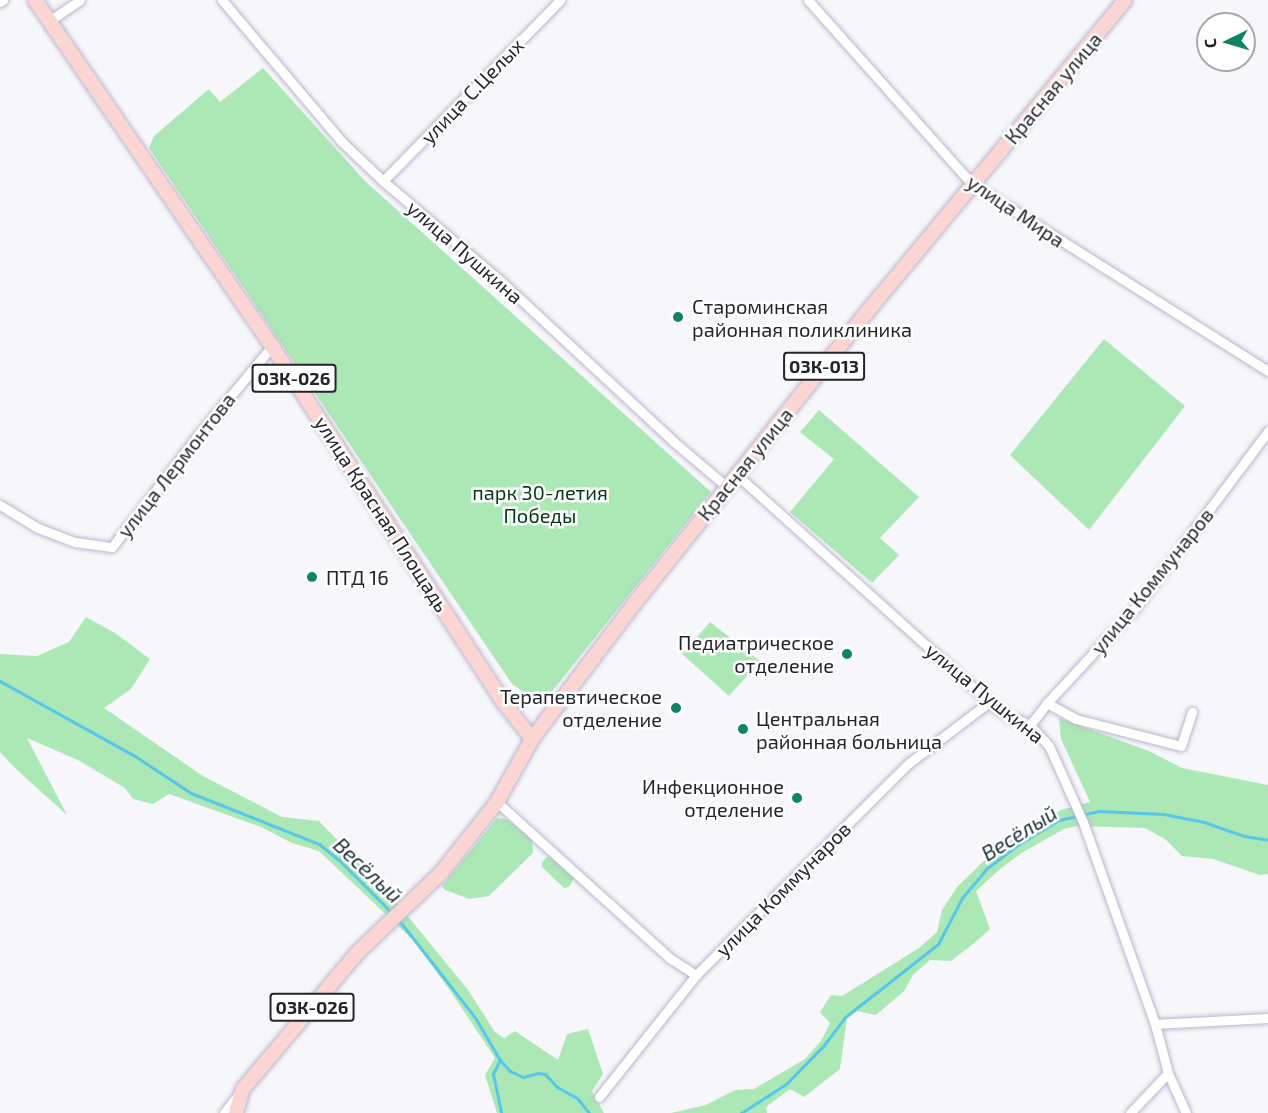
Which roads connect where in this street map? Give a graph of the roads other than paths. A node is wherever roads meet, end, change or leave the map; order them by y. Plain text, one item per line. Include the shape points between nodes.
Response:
1 (35, 0) edge
2 (80, 0) edge
3 (222, 0) edge
4 (560, 0) edge
5 (808, 0) edge
6 (1125, 0) edge
7 (49, 21) junction
8 (383, 182) junction
9 (972, 184) junction
10 (272, 346) junction
11 (1268, 371) edge
12 (1268, 431) edge
13 (737, 475) junction
14 (727, 487) junction
15 (0, 505) edge
16 (989, 702) junction
17 (1047, 703) junction
18 (1192, 712) dead end
19 (1030, 724) junction
20 (532, 739) junction
21 (497, 802) junction
22 (696, 975) junction
23 (1268, 1018) edge
24 (1155, 1024) junction
25 (1168, 1073) junction
26 (243, 1089) junction
27 (598, 1097) dead end
28 (224, 1113) edge
29 (236, 1113) edge
30 (1130, 1113) edge
31 (1186, 1113) edge

1 - 7 main road, улица Красная Площадь / 03К-026
2 - 7 street
3 - 8 street, улица Пушкина via 342,142
4 - 8 street, улица С.Целых
5 - 9 street, улица Мира
6 - 9 main road, Красная улица / 03К-013
7 - 10 main road, улица Красная Площадь / 03К-026
8 - 14 street, улица Пушкина via 503,283
9 - 11 street, улица Мира
9 - 13 main road, Красная улица / 03К-013
10 - 15 street, улица Лермонтова via 112,547 75,542
10 - 20 main road, улица Красная Площадь / 03К-026 via 504,703
12 - 17 street, улица Коммунаров via 1136,607
13 - 14 main road, Красная улица / 03К-013
13 - 16 street, улица Пушкина
14 - 20 main road, Красная улица / 03К-013
16 - 19 street, улица Пушкина via 1008,716
16 - 22 street, улица Коммунаров via 909,763
17 - 18 street, улица Пушкина via 1076,719 1181,746
17 - 19 street, улица Коммунаров
19 - 24 street, улица Пушкина via 1049,746 1079,810
20 - 21 main road, 03К-026
21 - 22 street via 671,959
21 - 26 main road, 03К-026 via 441,873 357,953
22 - 27 street, улица Коммунаров
23 - 24 street
24 - 25 street, улица Пушкина
25 - 30 street
25 - 31 street, улица Пушкина
26 - 28 street
26 - 29 main road, 03К-026

